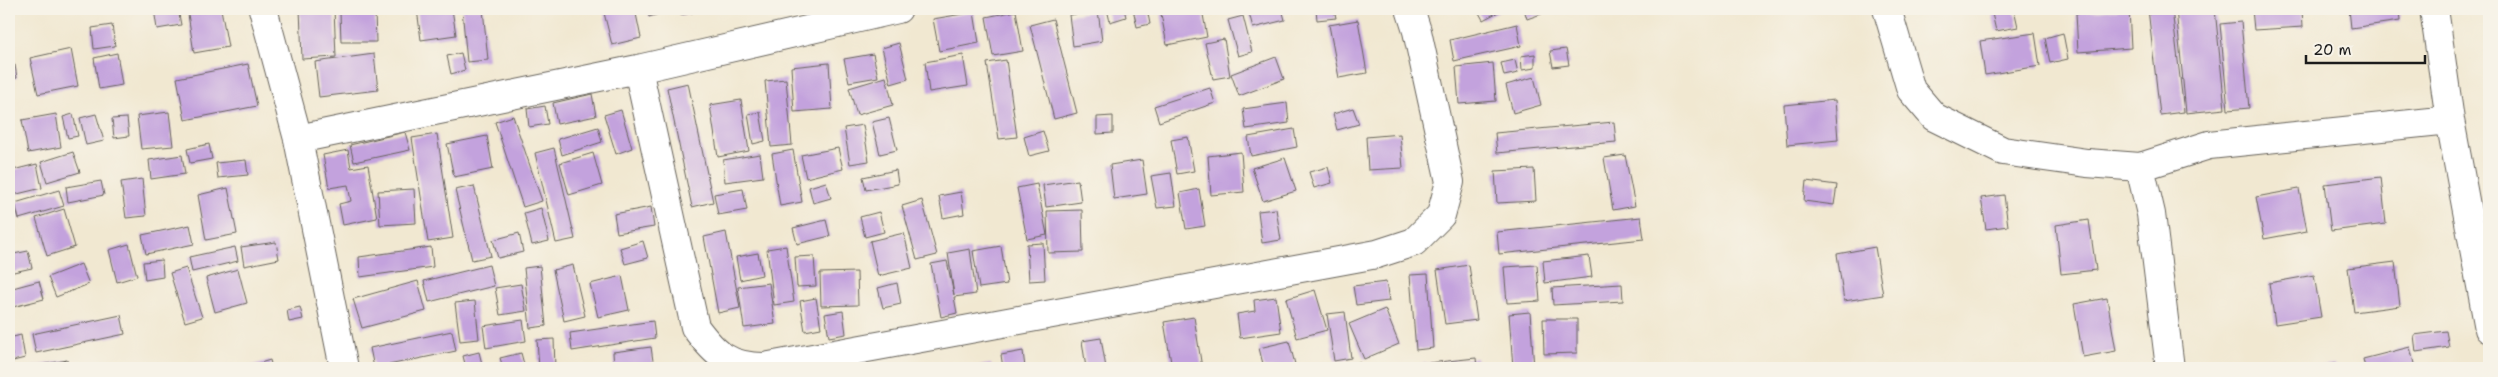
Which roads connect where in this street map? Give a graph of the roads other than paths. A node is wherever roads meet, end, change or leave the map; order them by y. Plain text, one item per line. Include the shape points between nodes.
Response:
1 (263, 9) edge
2 (898, 9) edge
3 (1410, 9) edge
4 (1887, 9) edge
5 (2434, 9) edge
6 (638, 69) junction
7 (2450, 120) junction
8 (298, 139) junction
9 (2140, 167) junction
10 (2489, 329) edge
11 (344, 368) edge
12 (2170, 368) edge

1 - 8 street
2 - 6 street
3 - 6 street via 1450,182 1441,215 1414,242 1367,256 764,367 744,367 726,360 709,346 695,327
4 - 9 street via 1911,90 1934,117 2003,151
5 - 7 street
6 - 8 street
7 - 9 street via 2209,145
7 - 10 street
8 - 11 street
9 - 12 street via 2151,214

